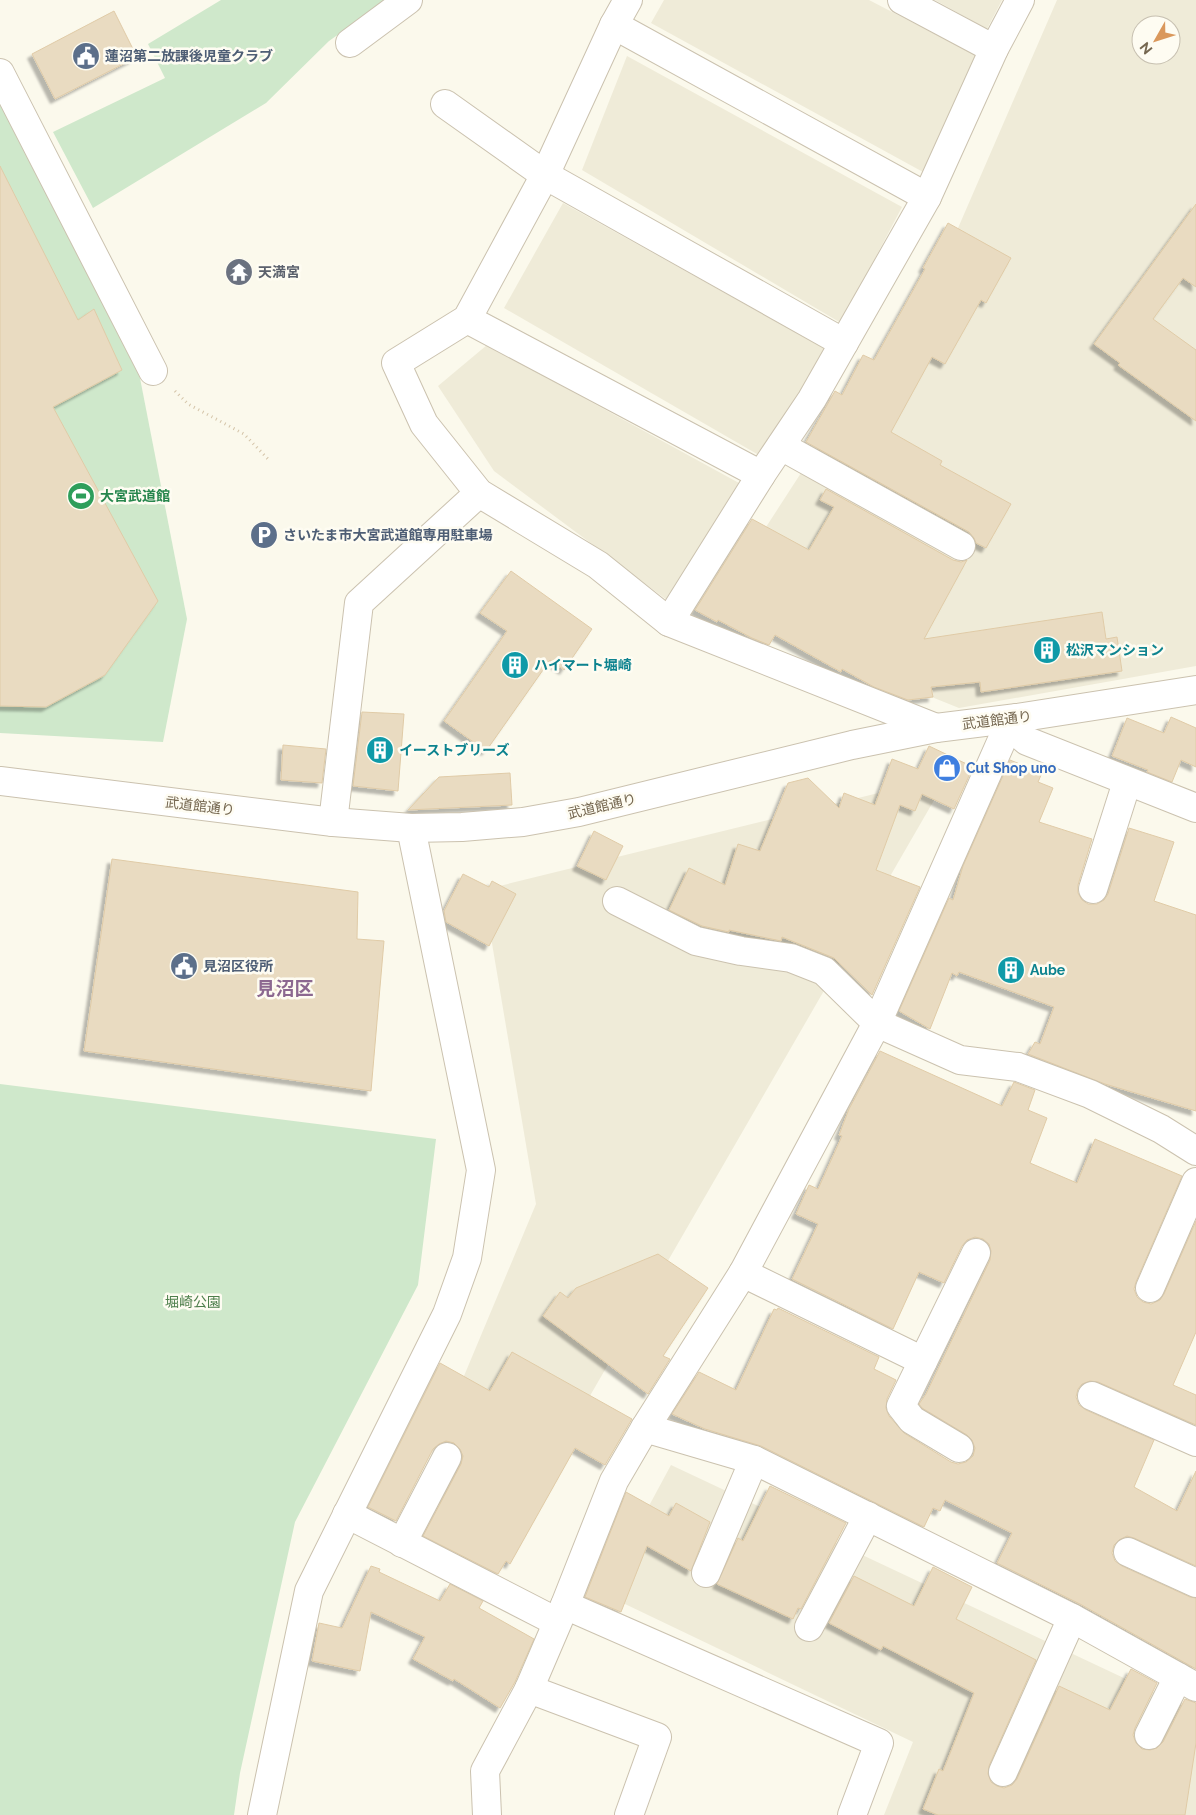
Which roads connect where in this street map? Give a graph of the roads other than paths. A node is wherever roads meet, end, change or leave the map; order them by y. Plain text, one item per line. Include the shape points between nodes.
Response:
1 (408, 0) edge
2 (628, 0) edge
3 (902, 0) edge
4 (1020, 0) edge
5 (614, 25) junction
6 (350, 43) dead end
7 (994, 49) junction
8 (0, 74) edge
9 (445, 104) dead end
10 (545, 175) junction
11 (927, 197) junction
12 (467, 319) junction
13 (844, 343) junction
14 (153, 371) road end
15 (780, 446) junction
16 (761, 475) junction
17 (479, 494) junction
18 (960, 546) dead end
19 (669, 622) junction
20 (1196, 690) edge
21 (1015, 723) junction
22 (936, 728) junction
23 (0, 781) edge
24 (1127, 782) junction
25 (1196, 808) edge
26 (333, 822) junction
27 (410, 828) junction
28 (1093, 889) dead end
29 (617, 901) dead end
30 (877, 1023) junction
31 (1196, 1151) edge
32 (1196, 1182) edge
33 (976, 1254) dead end
34 (743, 1273) junction
35 (1150, 1288) dead end
36 (923, 1362) junction
37 (1092, 1396) dead end
38 (645, 1428) junction
39 (1196, 1442) edge
40 (959, 1448) dead end
41 (447, 1456) dead end
42 (754, 1460) junction
43 (347, 1514) junction
44 (868, 1516) junction
45 (402, 1543) junction
46 (1128, 1552) dead end
47 (706, 1573) dead end
48 (1196, 1583) edge
49 (561, 1614) junction
50 (1072, 1618) junction
51 (809, 1627) dead end
52 (1187, 1682) edge
53 (529, 1689) junction
54 (1148, 1735) dead end
55 (1002, 1772) dead end
56 (262, 1815) edge
57 (487, 1815) edge
58 (629, 1815) edge
59 (852, 1815) edge

1 - 6 street
2 - 5 street
3 - 7 street
4 - 7 street
5 - 10 street
5 - 11 street
7 - 11 street
8 - 14 street
9 - 10 street
10 - 12 street
10 - 13 street
11 - 13 street
12 - 16 street
12 - 17 street via 396,363 424,424
13 - 15 street via 812,400
15 - 16 street
15 - 18 street
16 - 19 street
17 - 19 street via 598,565
17 - 26 street via 359,603
19 - 22 street
20 - 21 street, 武道館通り
21 - 22 street, 武道館通り
21 - 24 street via 1027,741
21 - 30 street via 1002,740
22 - 27 street, 武道館通り via 852,745 579,812 523,822
23 - 26 street, 武道館通り
24 - 25 street
24 - 28 street
26 - 27 street, 武道館通り
27 - 43 street via 481,1170 467,1258 447,1314
29 - 30 street via 696,941 791,958 824,971
30 - 31 street via 960,1060 1018,1067 1090,1094 1161,1129
30 - 34 street
32 - 35 street
33 - 36 street
34 - 36 street
34 - 38 street
36 - 40 street via 901,1406 912,1420
37 - 39 street
38 - 42 street
38 - 49 street via 614,1481
41 - 45 street
42 - 44 street
42 - 47 street
43 - 45 street
43 - 56 street via 309,1591
44 - 50 street
44 - 51 street
45 - 49 street
46 - 48 street
49 - 53 street
49 - 59 street via 879,1743
50 - 52 street
50 - 55 street
52 - 54 street
53 - 57 street via 485,1772
53 - 58 street via 657,1737

